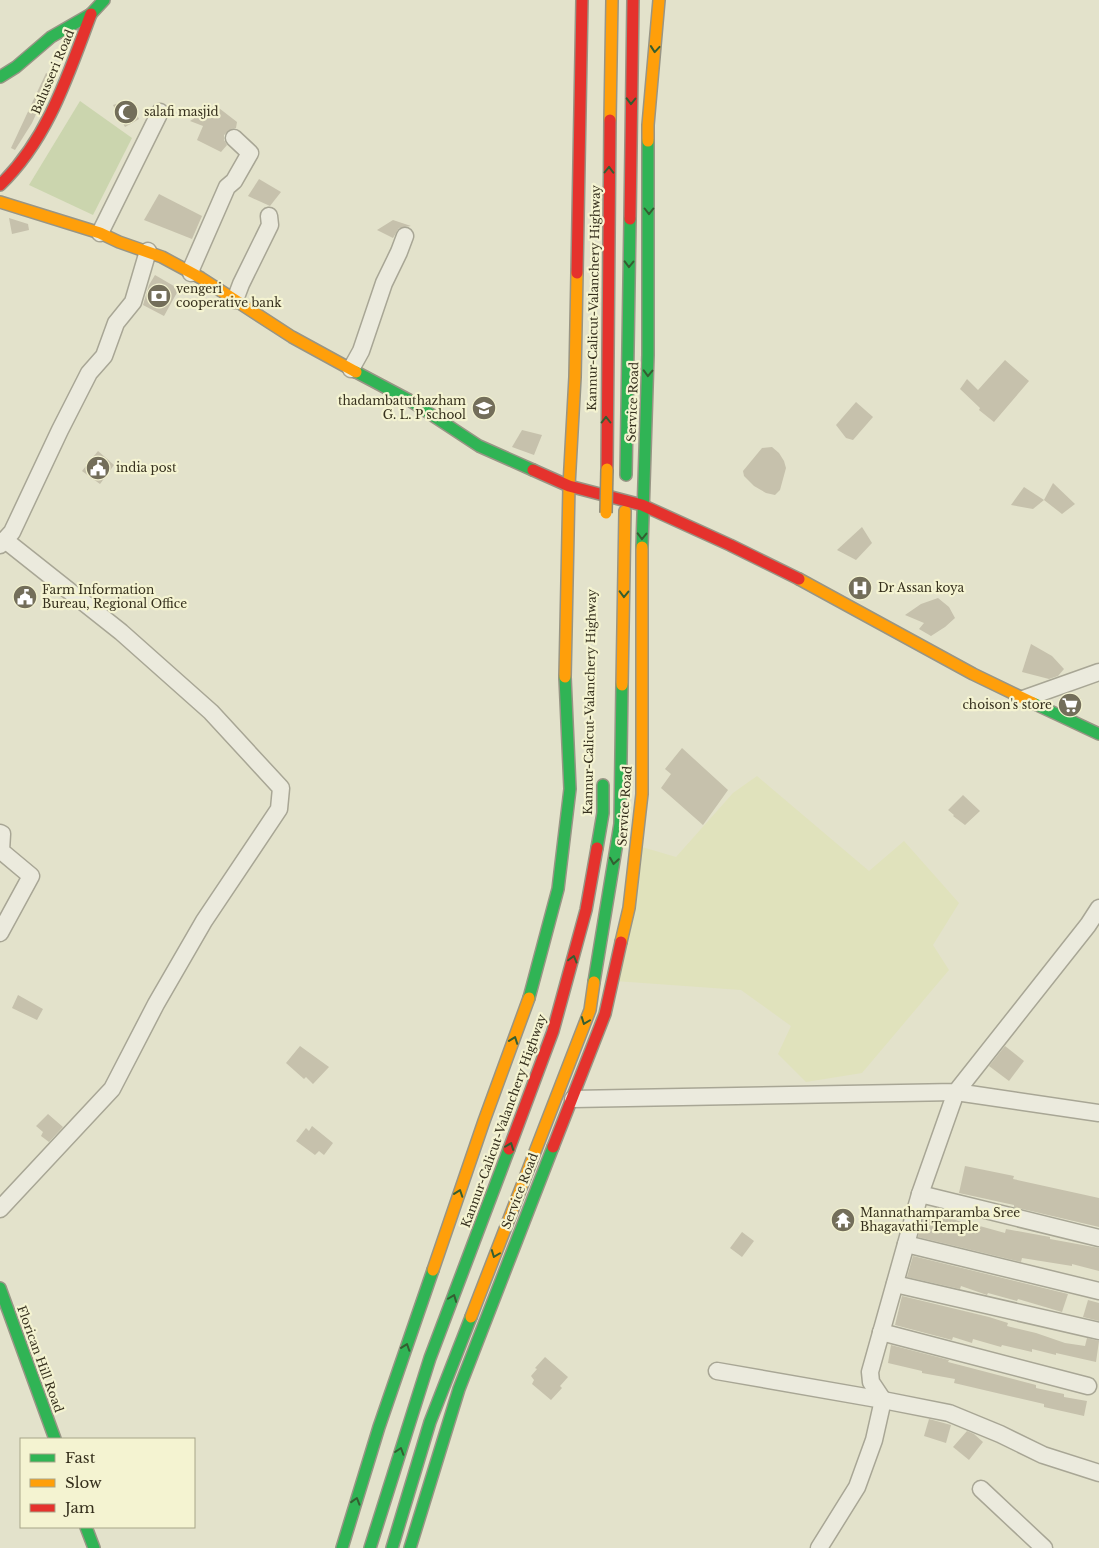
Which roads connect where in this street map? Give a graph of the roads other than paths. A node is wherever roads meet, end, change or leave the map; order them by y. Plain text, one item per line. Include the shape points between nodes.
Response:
1 (104, 0) edge
2 (582, 0) edge
3 (612, 0) edge
4 (633, 0) edge
5 (659, 0) edge
6 (91, 14) junction
7 (0, 77) edge
8 (160, 112) dead end
9 (234, 138) dead end
10 (0, 185) edge
11 (0, 202) edge
12 (269, 216) dead end
13 (100, 233) junction
14 (404, 236) dead end
15 (148, 251) junction
16 (191, 273) junction
17 (235, 300) junction
18 (352, 370) junction
19 (569, 486) junction
20 (642, 505) junction
21 (606, 518) dead end
22 (3, 543) edge
23 (1099, 672) edge
24 (1023, 699) junction
25 (1099, 734) edge
26 (604, 773) dead end
27 (0, 833) edge
28 (1099, 908) edge
29 (0, 933) edge
30 (956, 1092) junction
31 (573, 1099) junction
32 (1099, 1113) edge
33 (920, 1194) junction
34 (0, 1210) edge
35 (1099, 1238) edge
36 (906, 1244) junction
37 (895, 1284) junction
38 (0, 1288) edge
39 (1099, 1291) edge
40 (1099, 1331) edge
41 (881, 1332) junction
42 (717, 1371) dead end
43 (1088, 1386) dead end
44 (883, 1400) junction
45 (55, 1438) edge
46 (1099, 1473) edge
47 (981, 1489) dead end
48 (86, 1528) edge
49 (94, 1548) edge
50 (342, 1548) edge
51 (370, 1548) edge
52 (392, 1548) edge
53 (410, 1548) edge
54 (819, 1548) edge
55 (1044, 1548) edge

1 - 6 main road
2 - 19 main road via 575,377
21 -> 3 main road, Kannur-Calicut-Valanchery Highway, bridge
4 -> 52 main road via 620,824 590,1010 430,1422
5 -> 20 main road, Service Road via 648,125 648,355
6 - 7 main road via 51,37
6 - 10 main road, Balusseri Road via 57,105 27,156
8 - 13 street
9 - 16 street via 250,153 234,181 227,186
11 - 13 main road
12 - 17 street via 270,225
13 - 15 main road
14 - 18 street
15 - 16 main road
15 - 22 street via 133,302 116,323 104,356 89,373 12,532
16 - 17 main road
17 - 18 main road
18 - 19 main road via 409,400 479,446
19 - 20 main road
50 -> 19 main road via 379,1427 533,987 558,889 570,789 565,694
20 - 24 main road via 816,588
20 -> 31 main road, Service Road via 642,794 630,898 605,1014
22 - 34 street via 121,632 211,712 281,788 279,809 204,922 112,1089
23 - 24 street
24 - 25 main road
51 -> 26 main road, Kannur-Calicut-Valanchery Highway via 430,1358 553,1030 586,910 603,813
27 - 29 street via 1,851 31,876
28 - 30 street
30 - 31 street
30 - 32 street
30 - 33 street
31 - 53 main road, Service Road via 459,1389
33 - 35 street
33 - 36 street
36 - 37 street
36 - 39 street
37 - 40 street
37 - 41 street
38 - 45 main road, Florican Hill Road
41 - 43 street
41 - 44 street via 870,1372 871,1382
42 - 44 street
44 - 46 street via 950,1413 1043,1455
44 - 54 street via 874,1440 857,1487
47 - 55 street
48 - 49 main road

